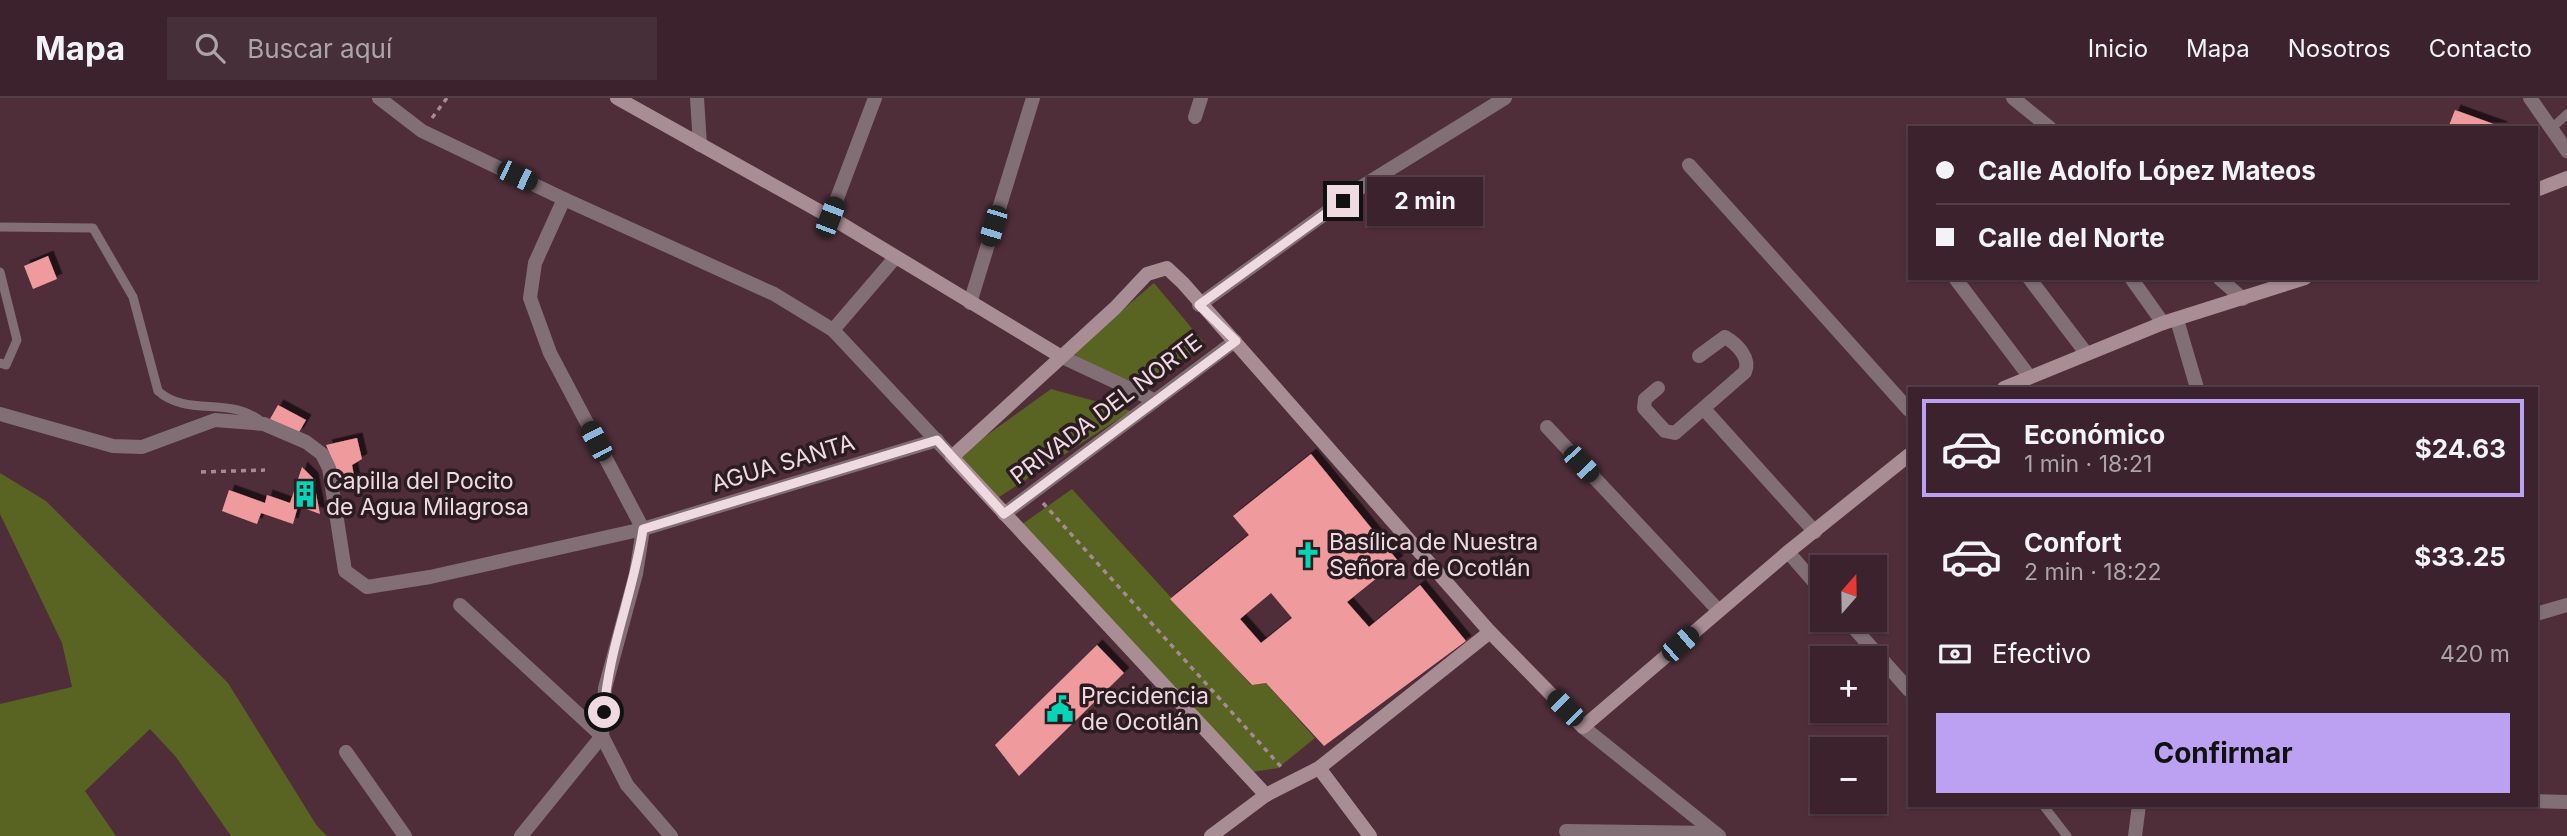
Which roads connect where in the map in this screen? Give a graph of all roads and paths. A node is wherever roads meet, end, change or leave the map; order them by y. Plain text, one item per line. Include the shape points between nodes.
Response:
1 (379, 98) edge
2 (447, 98) edge
3 (617, 98) edge
4 (696, 98) edge
5 (875, 98) edge
6 (1033, 98) edge
7 (1202, 98) edge
8 (1505, 98) edge
9 (2013, 98) edge
10 (2529, 98) edge
11 (2567, 114) edge
12 (1195, 117) dead end
13 (2048, 126) edge
14 (2551, 128) junction
15 (422, 131) junction
16 (700, 145) junction
17 (2567, 151) edge
18 (1689, 164) dead end
19 (2567, 178) edge
20 (2538, 189) edge
21 (564, 199) junction
22 (830, 217) junction
23 (0, 227) edge
24 (894, 259) junction
25 (0, 272) edge
26 (1957, 280) edge
27 (2031, 280) edge
28 (2133, 280) edge
29 (2222, 280) edge
30 (2299, 280) edge
31 (2243, 299) junction
32 (970, 303) junction
33 (1199, 305) junction
34 (2170, 322) junction
35 (833, 330) junction
36 (1236, 341) junction
37 (2086, 353) junction
38 (1060, 356) junction
39 (1699, 356) dead end
40 (0, 363) edge
41 (2029, 376) junction
42 (2006, 387) edge
43 (2197, 387) edge
44 (1658, 388) dead end
45 (1154, 400) junction
46 (1704, 409) junction
47 (1908, 409) edge
48 (0, 414) edge
49 (264, 424) junction
50 (1547, 427) dead end
51 (937, 440) junction
52 (1908, 456) edge
53 (952, 457) junction
54 (265, 470) dead end
55 (201, 471) dead end
56 (1032, 491) junction
57 (1004, 514) junction
58 (643, 529) junction
59 (1815, 532) junction
60 (1788, 552) junction
61 (1810, 577) edge
62 (460, 605) dead end
63 (2567, 605) edge
64 (1719, 611) junction
65 (2538, 613) edge
66 (1490, 632) junction
67 (1858, 632) edge
68 (1908, 689) edge
69 (1583, 727) junction
70 (602, 736) junction
71 (346, 752) dead end
72 (1319, 768) junction
73 (1295, 782) junction
74 (1266, 795) junction
75 (2538, 801) edge
76 (2567, 802) edge
77 (2045, 807) edge
78 (2139, 807) edge
79 (1566, 831) dead end
80 (1716, 834) edge
81 (405, 836) edge
82 (521, 836) edge
83 (671, 836) edge
84 (1211, 836) edge
85 (1370, 836) edge
86 (2067, 836) edge
87 (2135, 836) edge

1 - 15 street
2 - 15 path
3 - 16 street
4 - 16 street
5 - 22 street
6 - 32 street
7 - 12 street
8 - 33 street via 1363,186
9 - 13 street
10 - 14 street
11 - 14 lane
14 - 17 street
15 - 21 street
16 - 22 street
18 - 47 street
19 - 20 street
21 - 35 street via 774,293
21 - 58 street via 535,263 530,298 550,353
22 - 24 street
23 - 49 lane via 93,228 134,297 158,391 180,405 242,410
24 - 32 street
24 - 35 street
25 - 40 lane via 17,340 6,365
26 - 41 street
27 - 37 street
28 - 34 street
29 - 31 street
30 - 31 street
31 - 34 street
32 - 38 street
33 - 36 street
33 - 38 street via 1167,268 1147,274
34 - 37 street
34 - 43 street
35 - 51 street
36 - 45 street, PRIVADA DEL NORTE
36 - 66 street
37 - 41 street
38 - 45 street
38 - 53 street
39 - 46 street via 1725,337 1748,365
41 - 42 street
44 - 46 street via 1642,404 1670,434
45 - 56 street, PRIVADA DEL NORTE
46 - 59 street
48 - 49 street, AGUA SANTA via 113,446 142,447 215,420
49 - 58 street, AGUA SANTA via 322,454 329,468 345,572 367,587
50 - 64 street
51 - 53 street
51 - 58 street, AGUA SANTA
52 - 59 street
53 - 57 street
54 - 55 path
56 - 57 street, PRIVADA DEL NORTE
56 - 73 path
57 - 74 street
58 - 70 street via 606,688
59 - 60 street
60 - 61 street
60 - 64 street
62 - 70 street
63 - 65 street
64 - 69 street
66 - 69 street
66 - 72 street
67 - 68 street
69 - 80 street
70 - 82 street
70 - 83 street via 627,785
71 - 81 street
72 - 73 street
72 - 85 street
73 - 74 street
74 - 84 street
75 - 76 street
77 - 86 lane
78 - 87 street
79 - 80 street

